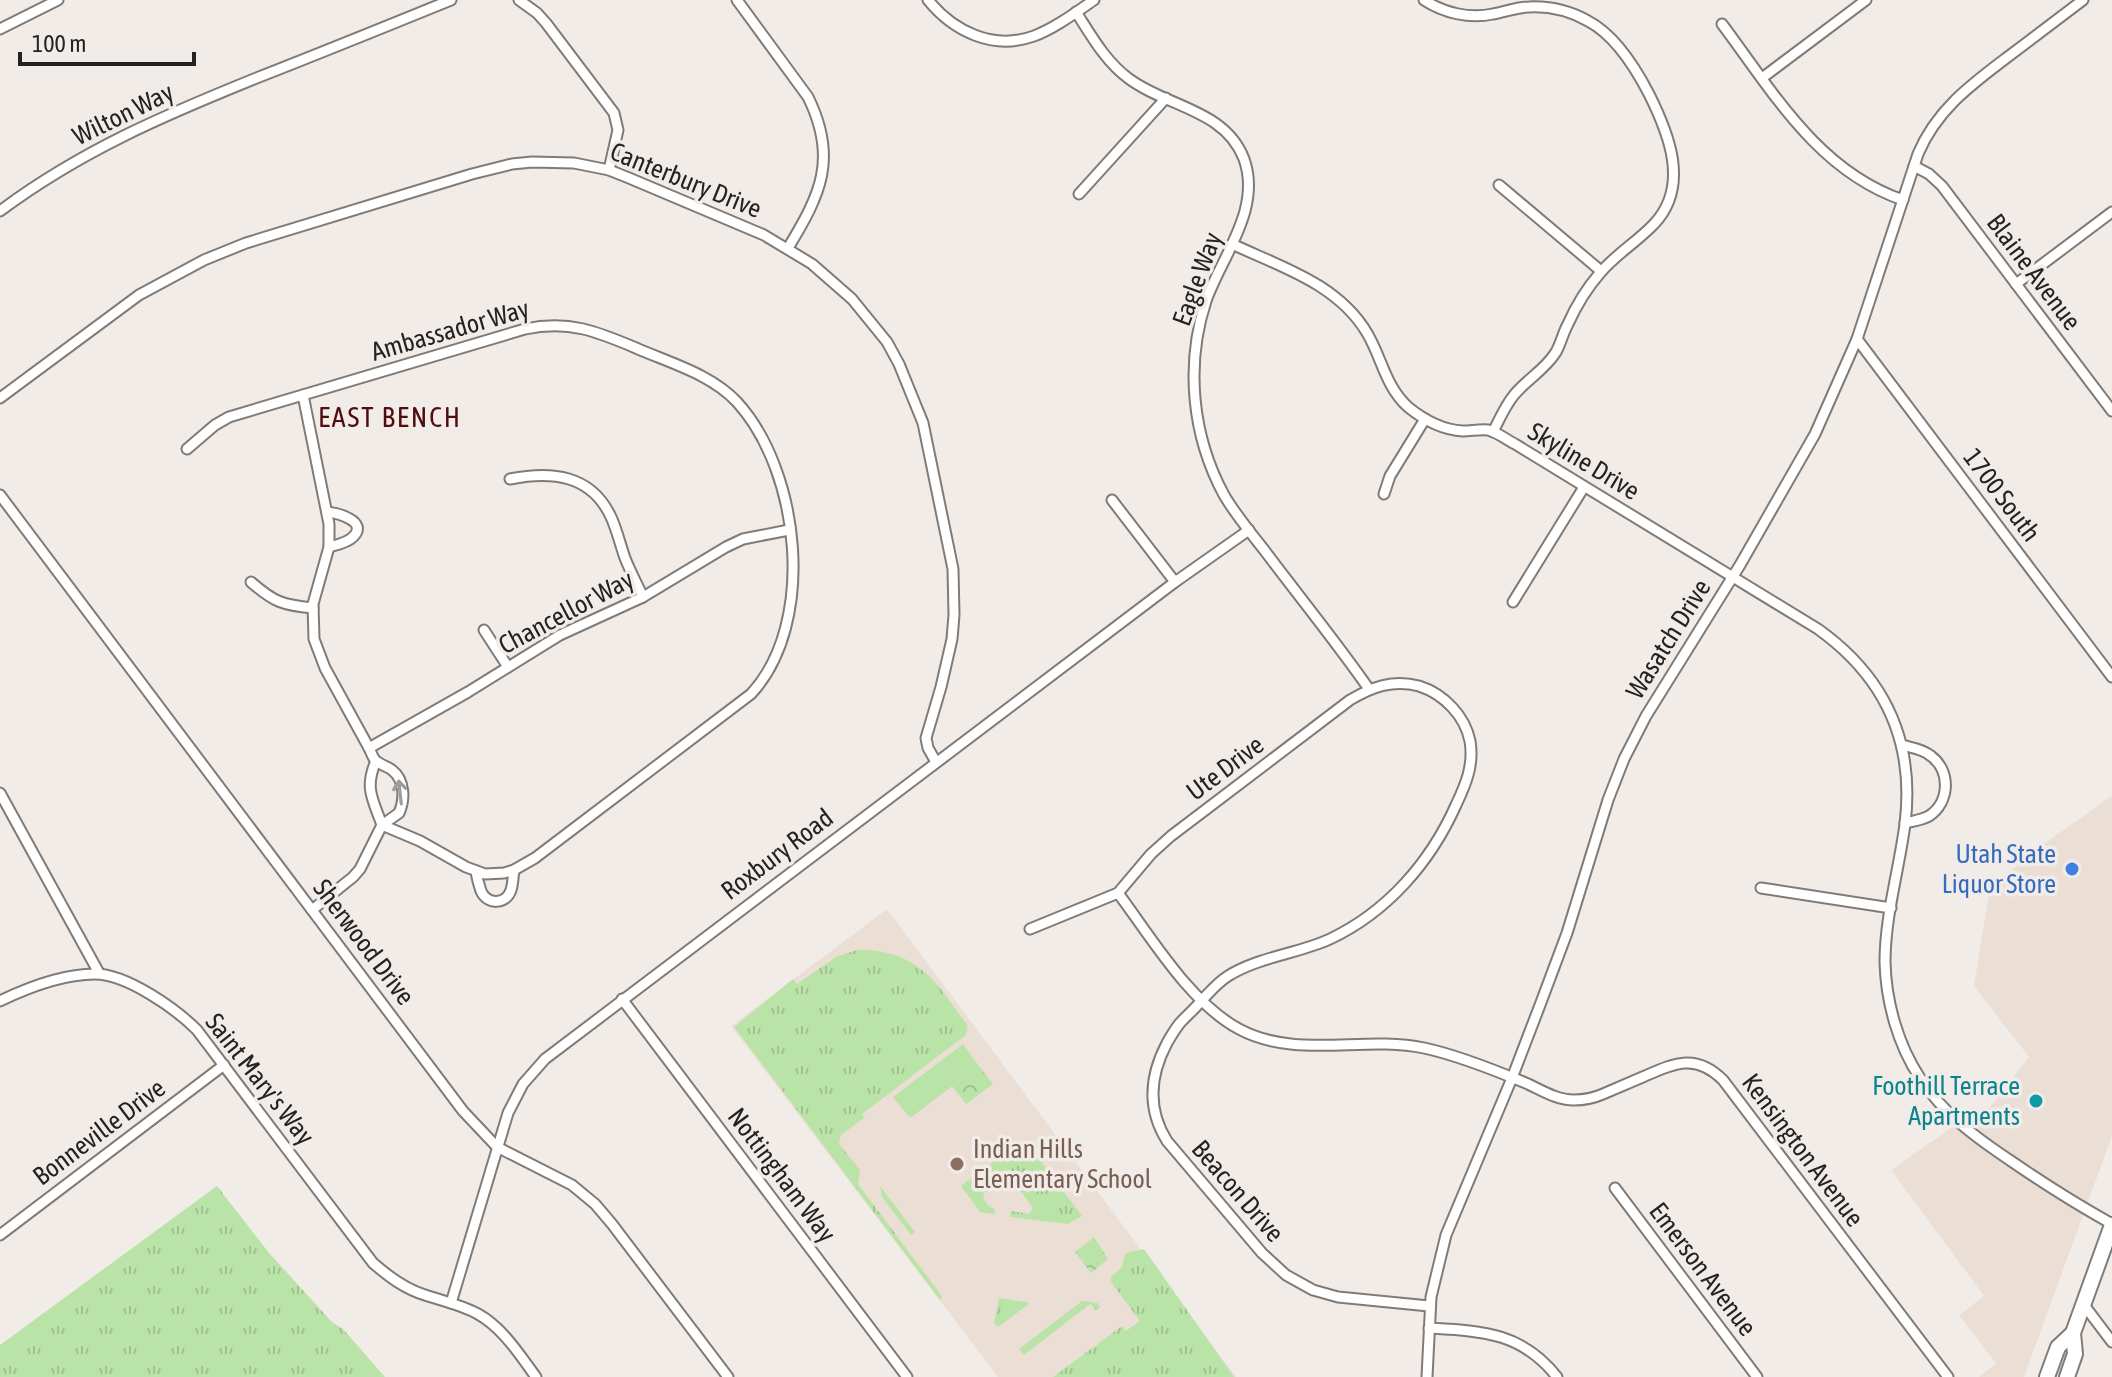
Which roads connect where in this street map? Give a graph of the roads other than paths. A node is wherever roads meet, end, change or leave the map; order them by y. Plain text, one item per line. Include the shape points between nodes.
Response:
1 (58, 0) edge
2 (451, 0) edge
3 (519, 0) edge
4 (737, 0) edge
5 (928, 0) edge
6 (1094, 0) edge
7 (1424, 0) edge
8 (1866, 0) edge
9 (2083, 0) edge
10 (1076, 12) junction
11 (1722, 24) dead end
12 (0, 29) edge
13 (1762, 78) junction
14 (1166, 98) junction
15 (1914, 166) junction
16 (609, 170) junction
17 (1499, 185) dead end
18 (1079, 194) dead end
19 (1903, 200) junction
20 (0, 211) edge
21 (2112, 212) edge
22 (1232, 244) junction
23 (788, 248) junction
24 (1601, 271) junction
25 (2016, 284) junction
26 (1857, 339) junction
27 (303, 395) junction
28 (0, 398) edge
29 (2112, 411) edge
30 (1425, 419) junction
31 (1493, 432) junction
32 (187, 449) dead end
33 (510, 479) dead end
34 (1584, 487) junction
35 (1384, 494) dead end
36 (0, 495) edge
37 (1112, 500) dead end
38 (327, 512) junction
39 (789, 530) junction
40 (1249, 530) junction
41 (329, 547) junction
42 (1733, 576) junction
43 (251, 582) dead end
44 (1175, 582) junction
45 (643, 597) junction
46 (1513, 602) dead end
47 (313, 608) junction
48 (484, 630) dead end
49 (508, 667) junction
50 (2112, 677) edge
51 (1369, 689) junction
52 (1902, 745) junction
53 (369, 748) junction
54 (376, 761) junction
55 (936, 762) junction
56 (0, 793) edge
57 (1905, 823) junction
58 (382, 825) junction
59 (514, 870) junction
60 (476, 871) junction
61 (1761, 888) dead end
62 (1118, 893) junction
63 (1891, 908) junction
64 (312, 910) junction
65 (1030, 929) dead end
66 (99, 973) junction
67 (622, 999) junction
68 (0, 1001) edge
69 (1202, 1001) junction
70 (224, 1065) junction
71 (1512, 1078) junction
72 (497, 1147) junction
73 (1615, 1188) dead end
74 (2112, 1225) edge
75 (0, 1235) edge
76 (451, 1303) junction
77 (2084, 1305) junction
78 (1429, 1306) junction
79 (1429, 1328) junction
80 (2073, 1333) junction
81 (2112, 1342) edge
82 (536, 1377) edge
83 (728, 1377) edge
84 (907, 1377) edge
85 (1427, 1377) edge
86 (1557, 1377) edge
87 (1757, 1377) edge
88 (1948, 1377) edge
89 (2047, 1377) edge
90 (2067, 1377) edge

1 - 12 street
2 - 20 street, Wilton Way via 158,118 79,159
3 - 16 street via 546,23 614,113 618,130
4 - 23 street via 808,97 823,139 818,191
5 - 10 street via 963,31 991,40 1035,36
6 - 10 street
7 - 24 street via 1468,16 1527,7 1568,12 1600,28 1635,70 1660,117 1673,158 1672,193 1656,222
8 - 13 street
9 - 15 street, Wasatch Drive via 1947,107 1923,141
10 - 14 street, Eagle Way via 1115,67
11 - 13 street
13 - 19 street via 1833,161 1862,182
14 - 18 street
14 - 22 street, Eagle Way via 1224,129 1243,158 1249,196
15 - 19 street, Wasatch Drive
15 - 25 street, Blaine Avenue via 1942,186
16 - 23 street, Canterbury Drive
16 - 28 street, Canterbury Drive via 554,162 502,166 225,251 139,295
17 - 24 street
19 - 26 street, Wasatch Drive
21 - 25 street
22 - 30 street, Skyline Drive via 1309,279 1346,304 1369,336 1394,391
22 - 40 street, Eagle Way via 1201,320 1195,394 1211,466
23 - 55 street, Canterbury Drive via 832,281 887,342 923,423 954,591 949,651 926,738
24 - 31 street via 1557,351 1514,395
25 - 29 street, Blaine Avenue
26 - 42 street, Wasatch Drive via 1805,454
26 - 50 street, 1700 South
27 - 32 street, Ambassador Way via 221,421
27 - 38 street
27 - 39 street, Ambassador Way via 525,329 559,325 599,332 706,378 736,401 773,460
30 - 31 street, Skyline Drive via 1450,430
30 - 35 street
31 - 34 street, Skyline Drive
33 - 45 street via 551,475 591,490 610,515
34 - 42 street, Skyline Drive
34 - 46 street
36 - 64 street, Sherwood Drive
37 - 44 street
38 - 41 street
38 - 41 street via 349,518 356,526 352,538
39 - 45 street, Chancellor Way via 734,542
39 - 59 street, Ambassador Way via 792,599 778,651 760,685
40 - 44 street, Roxbury Road
40 - 51 street, Eagle Way
41 - 47 street
42 - 52 street, Skyline Drive via 1846,650 1879,691
42 - 71 street, Wasatch Drive via 1624,759
43 - 47 street via 272,599
44 - 55 street, Roxbury Road
45 - 49 street, Chancellor Way via 560,635
47 - 53 street via 320,658
48 - 49 street
49 - 53 street, Chancellor Way
51 - 62 street, Ute Drive via 1171,836
51 - 69 street, Beacon Drive via 1394,683 1419,686 1442,698 1460,717 1469,736 1471,761 1449,821 1417,871 1367,917 1314,946 1233,973
52 - 57 street, Skyline Drive
52 - 57 street via 1934,758 1946,784 1945,795 1928,817
53 - 54 street
54 - 58 street via 370,785
58 -> 54 street via 399,813 403,794 397,775
55 - 67 street, Roxbury Road
56 - 66 street
57 - 63 street, Skyline Drive
58 - 60 street, Ambassador Way
58 - 64 street via 360,869
59 - 60 street
59 - 60 street, Ambassador Way via 509,894 496,902 481,892
61 - 63 street
62 - 65 street
62 - 69 street, Kensington Avenue
63 - 74 street, Skyline Drive via 1888,993 1902,1043 1919,1077 1975,1137
64 - 72 street, Sherwood Drive via 463,1111
66 - 68 street via 60,979
66 - 70 street, Saint Mary's Way via 170,1007 197,1030
67 - 72 street, Roxbury Road via 537,1067 513,1103
67 - 84 street, Nottingham Way
69 - 71 street, Kensington Avenue via 1237,1028 1264,1039 1304,1046 1411,1046
69 - 78 street, Beacon Drive via 1178,1025 1155,1071 1154,1112 1167,1141 1286,1275 1338,1297
70 - 75 street, Bonneville Drive
70 - 76 street, Saint Mary's Way via 373,1263 410,1289
71 - 78 street, Wasatch Drive via 1446,1235
71 - 88 street, Kensington Avenue via 1552,1095 1583,1100 1675,1063 1713,1070
72 - 76 street, Roxbury Road
72 - 83 street, Sherwood Drive via 560,1178 595,1204
73 - 87 street, Emerson Avenue
74 - 77 main road
76 - 82 street, Saint Mary's Way via 496,1327
77 - 80 main road
77 - 81 street
78 - 79 street, Wasatch Drive
79 - 85 street, Wasatch Drive
79 - 86 street via 1510,1339
80 - 89 main road via 2058,1347
80 - 90 main road via 2075,1354

